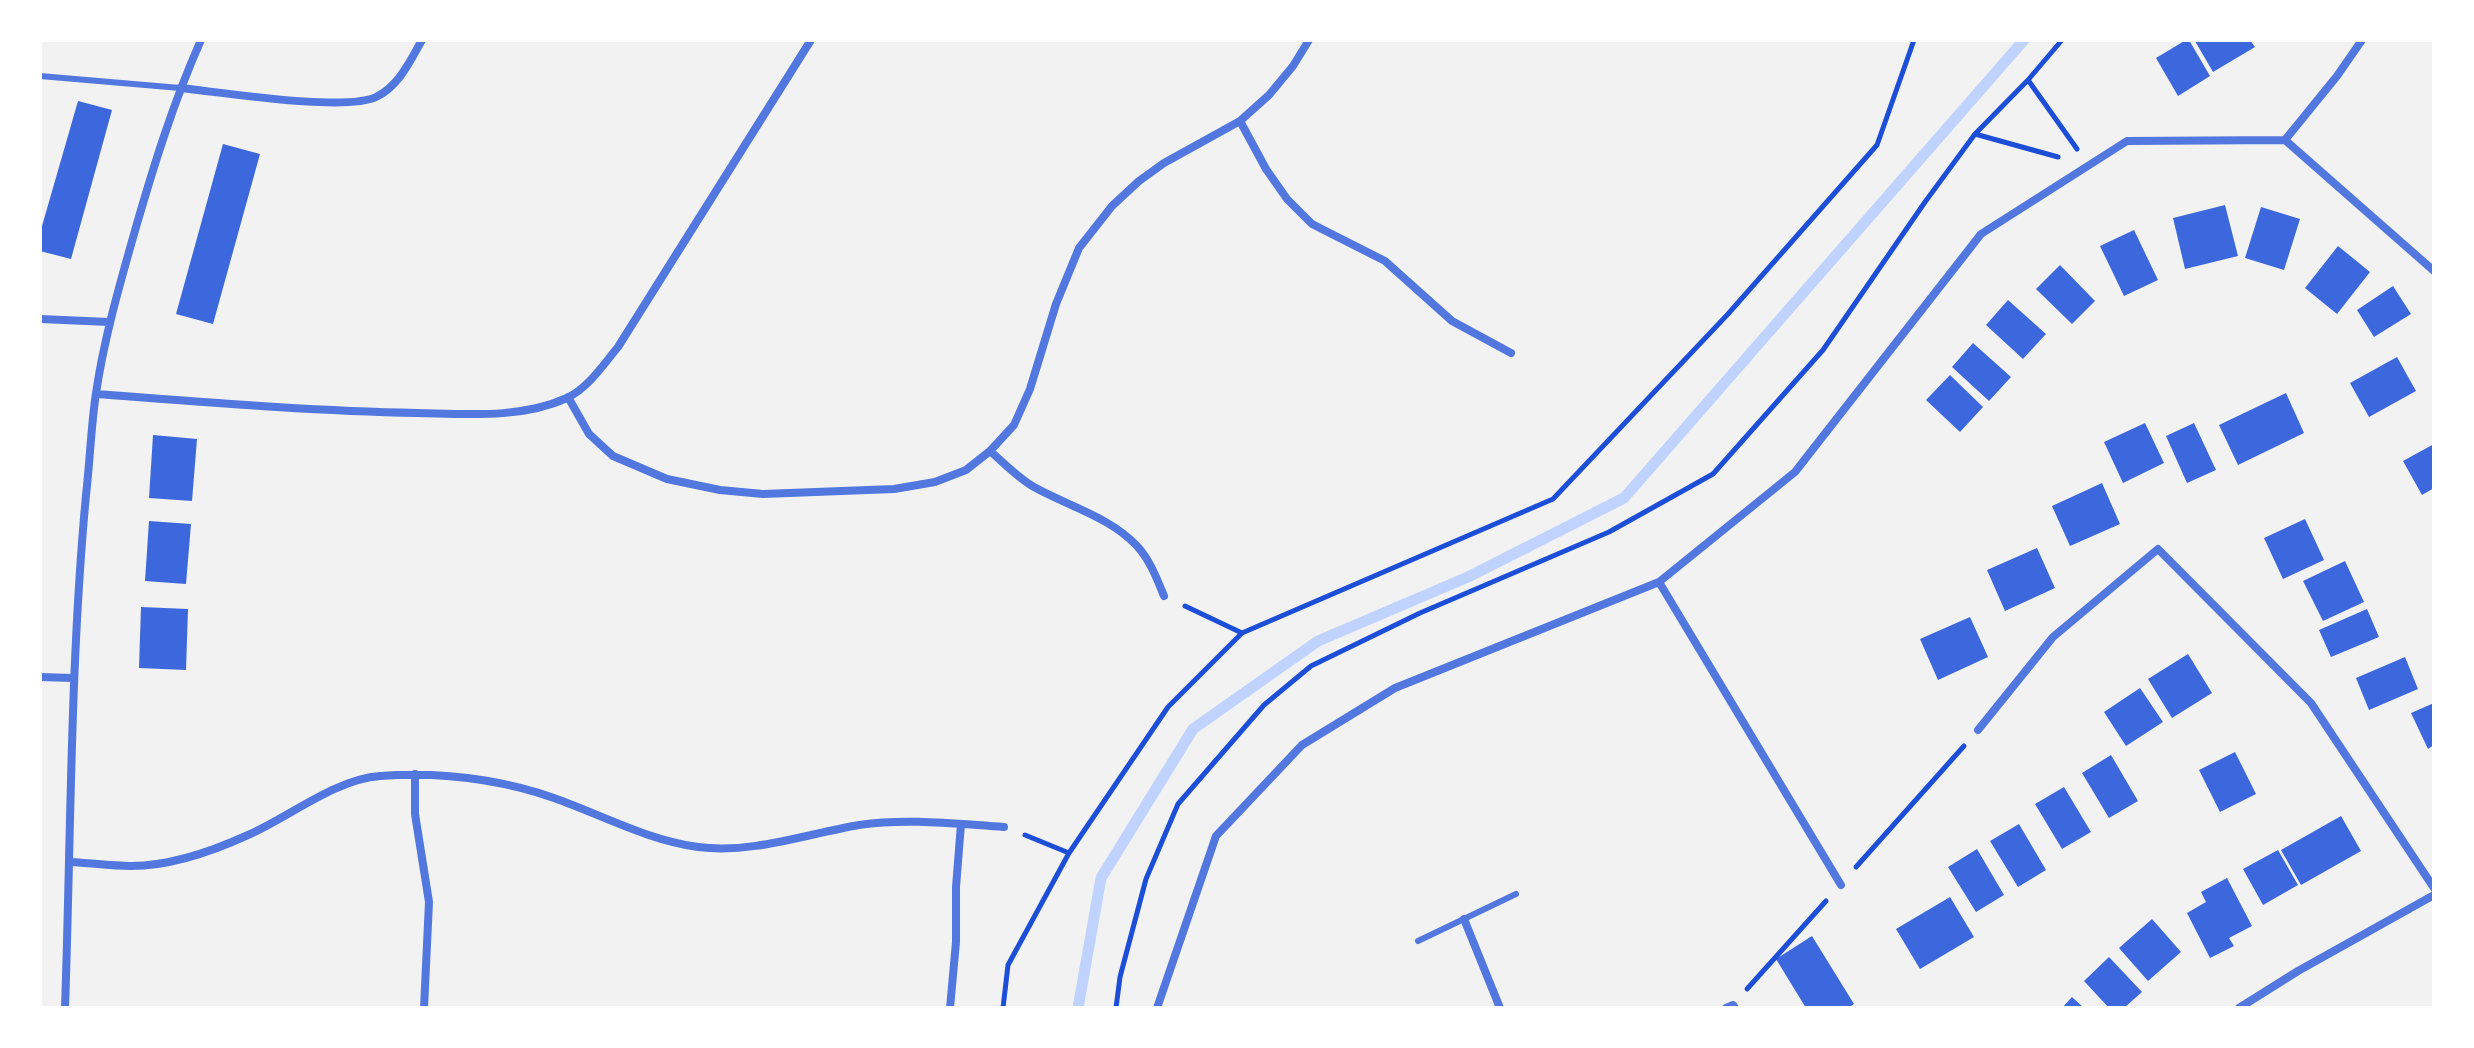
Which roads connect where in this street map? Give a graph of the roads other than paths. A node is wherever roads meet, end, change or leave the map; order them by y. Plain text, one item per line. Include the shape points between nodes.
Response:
1 (201, 40) edge
2 (422, 40) edge
3 (811, 40) edge
4 (1309, 40) edge
5 (2362, 40) edge
6 (40, 76) edge
7 (180, 88) junction
8 (1240, 121) junction
9 (2285, 140) junction
10 (2434, 271) edge
11 (40, 319) edge
12 (109, 322) junction
13 (1511, 353) dead end
14 (96, 394) junction
15 (568, 397) junction
16 (990, 451) junction
17 (1659, 582) junction
18 (1164, 596) road end
19 (40, 677) edge
20 (73, 678) junction
21 (1978, 730) road end
22 (415, 774) junction
23 (961, 824) junction
24 (1004, 827) road end
25 (71, 862) junction
26 (1841, 885) road end
27 (2434, 888) edge
28 (1516, 894) dead end
29 (2434, 895) edge
30 (1464, 919) junction
31 (1418, 941) dead end
32 (65, 1008) edge
33 (424, 1008) edge
34 (950, 1008) edge
35 (1157, 1008) edge
36 (1500, 1008) edge
37 (2239, 1008) edge

1 - 7 street
2 - 7 street via 389,89 360,102
3 - 15 street via 618,347 588,383
4 - 8 street via 1269,95
5 - 9 street
6 - 7 lane
7 - 12 street
8 - 13 street via 1266,169 1312,224 1385,261 1452,321
8 - 16 street via 1139,181 1079,248 1020,413
9 - 10 street
9 - 17 street via 2127,141 1981,234 1795,472
11 - 12 street
12 - 14 street
14 - 15 street via 358,412 474,414 524,411
14 - 20 street
15 - 16 street via 589,434 613,456 667,479 720,490 778,494 894,489 966,470
16 - 18 street via 1033,486 1113,527 1137,546
17 - 26 street
17 - 35 street via 1395,688 1302,745 1216,836
19 - 20 street
20 - 25 street
21 - 27 street via 2053,637 2158,549 2311,703
22 - 23 street via 552,797 666,841 713,848 753,847 907,820
22 - 25 street via 375,777 340,788 249,835 191,856 133,866
22 - 33 street via 415,814 429,902
23 - 24 street
23 - 34 street
25 - 32 street
28 - 30 lane
29 - 37 street
30 - 31 lane
30 - 36 street

